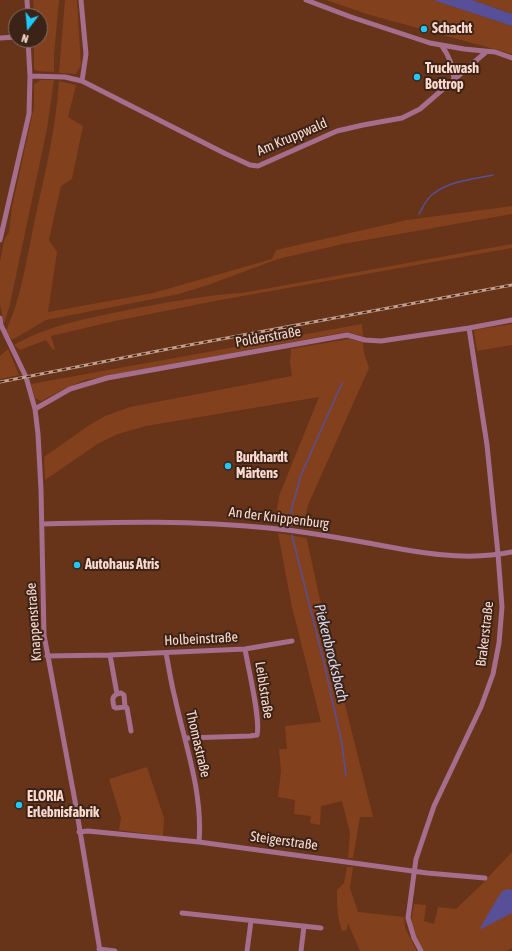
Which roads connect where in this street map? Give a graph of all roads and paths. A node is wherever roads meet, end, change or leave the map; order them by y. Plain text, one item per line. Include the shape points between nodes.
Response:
1 (81, 0) edge
2 (306, 0) edge
3 (442, 46) junction
4 (28, 48) edge
5 (486, 52) junction
6 (512, 58) edge
7 (30, 76) junction
8 (454, 79) junction
9 (82, 81) junction
10 (0, 238) edge
11 (0, 318) edge
12 (512, 320) edge
13 (469, 328) junction
14 (35, 409) junction
15 (42, 524) junction
16 (512, 552) edge
17 (498, 554) junction
18 (292, 641) dead end
19 (245, 649) junction
20 (166, 653) junction
21 (110, 655) junction
22 (47, 656) junction
23 (117, 694) junction
24 (125, 706) junction
25 (131, 731) dead end
26 (186, 738) junction
27 (80, 832) junction
28 (199, 842) junction
29 (413, 870) junction
30 (485, 878) dead end
31 (182, 913) dead end
32 (251, 921) junction
33 (304, 926) junction
34 (321, 928) dead end
35 (100, 950) edge
36 (115, 951) edge
37 (247, 951) edge
38 (301, 951) edge
39 (421, 951) edge

1 - 9 street via 86,54
2 - 3 street
3 - 5 street
3 - 8 street via 453,65
4 - 7 street
5 - 6 street via 495,52
5 - 8 street, Am Kruppwald
7 - 9 street, Am Kruppwald via 65,77
7 - 10 street via 29,114
8 - 9 street, Am Kruppwald via 420,109 402,118 337,131 258,166 224,153
11 - 14 street, Knappenstraße via 26,377
12 - 13 street, Polderstraße
13 - 14 street, Polderstraße via 381,340 365,340 347,335 107,378 70,389
13 - 17 street, Brakerstraße via 487,445
14 - 15 street, Knappenstraße
15 - 17 street, An der Knippenburg via 171,521 229,524 305,532 418,552 455,556
15 - 22 street, Knappenstraße via 43,614
16 - 17 street, An der Knippenburg
17 - 29 street, Brakerstraße via 502,607 493,674 434,806
18 - 19 street, Holbeinstraße
19 - 20 street, Holbeinstraße
19 - 26 street, Leiblstraße via 256,710 257,735
20 - 21 street, Holbeinstraße
20 - 26 street, Thomastraße
21 - 22 street, Holbeinstraße
21 - 23 street
22 - 27 street, Knappenstraße
23 - 24 street via 124,695
23 - 24 street via 112,699 114,707
24 - 25 street
26 - 28 street, Thomastraße via 199,809
27 - 28 street, Steigerstraße
27 - 35 street, Knappenstraße
28 - 29 street, Steigerstraße
29 - 30 street, Steigerstraße
29 - 39 street, Brakerstraße via 408,918
31 - 32 street
32 - 33 street
32 - 37 street
33 - 34 street
33 - 38 street
35 - 36 street

